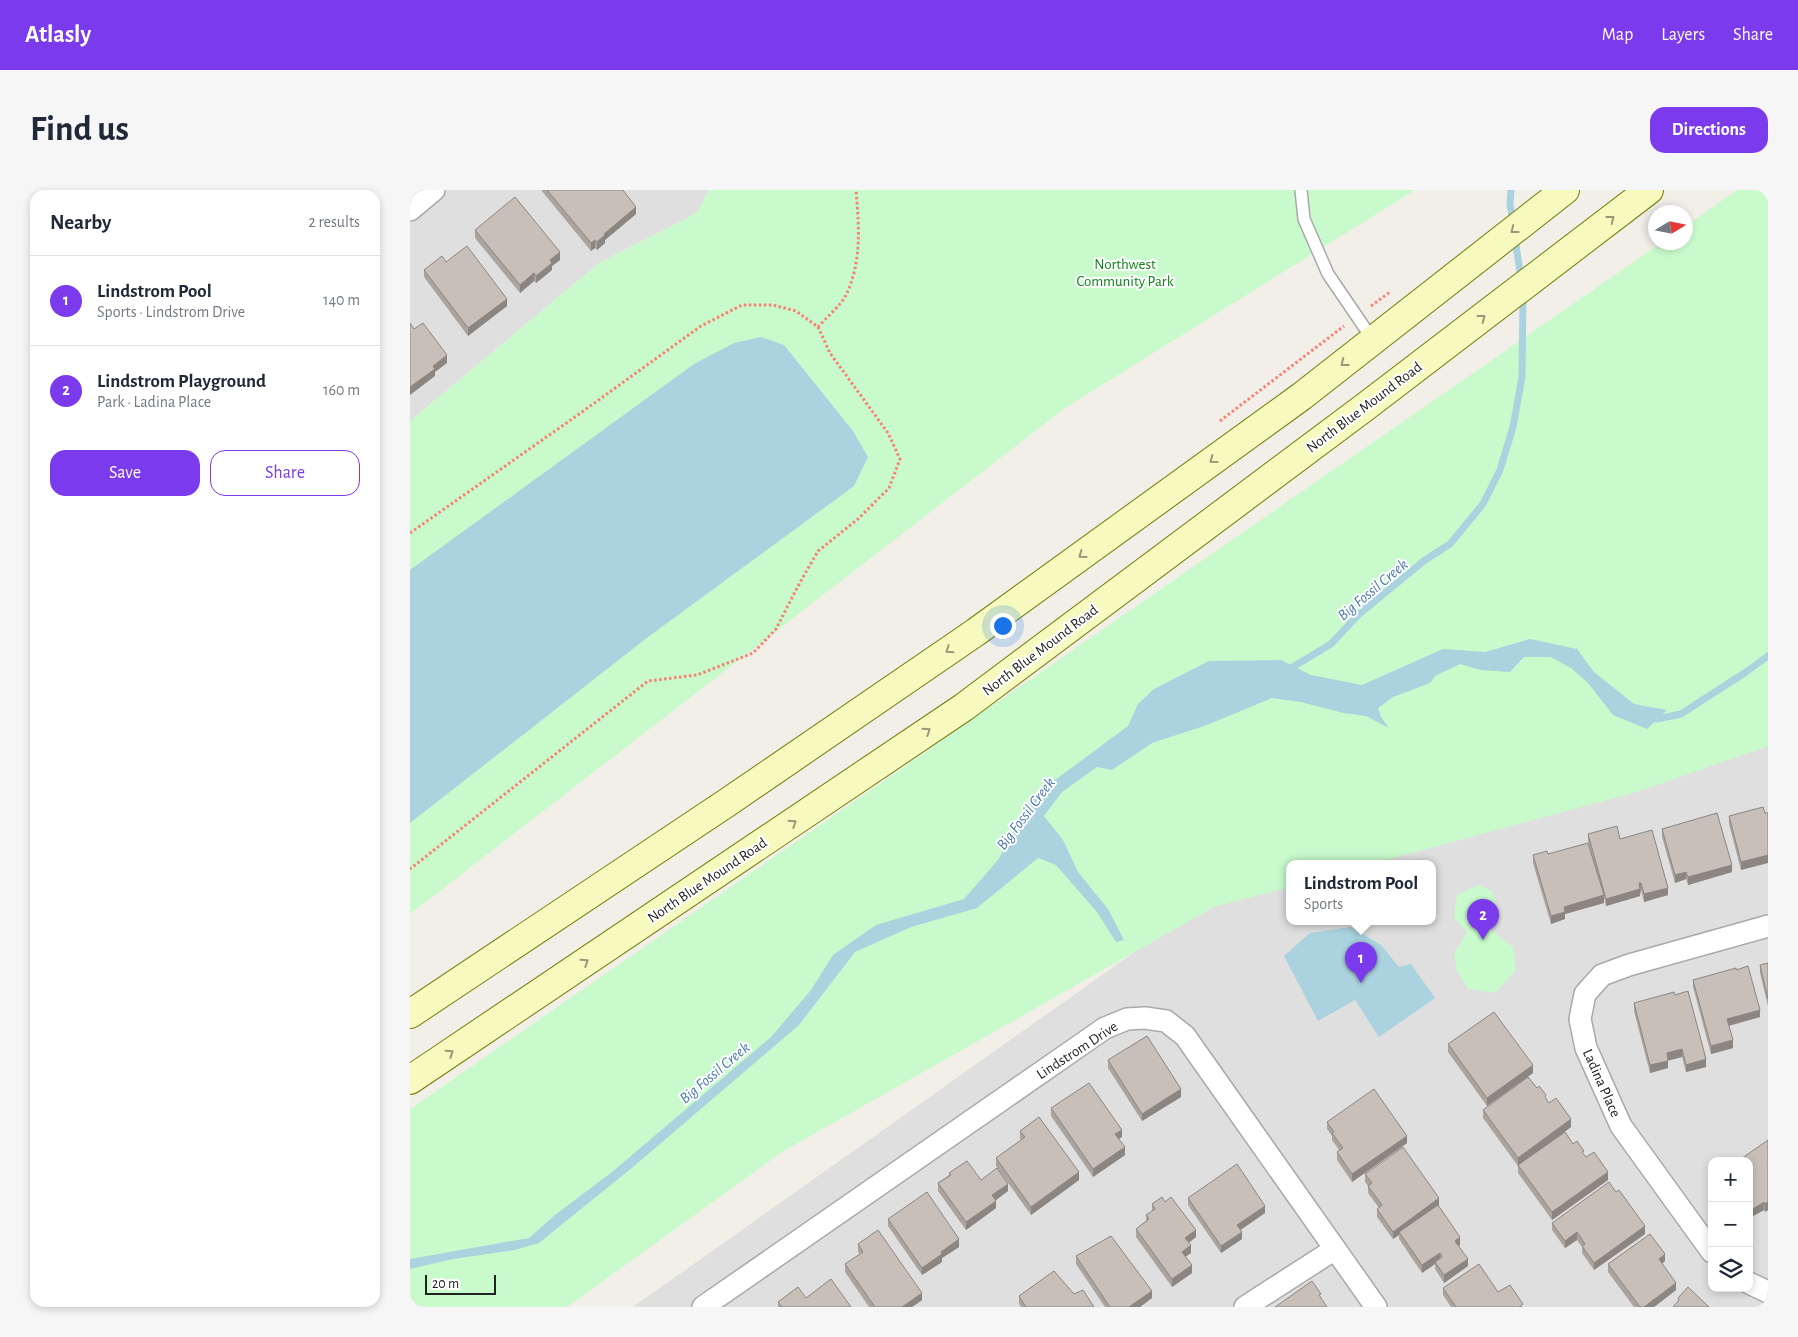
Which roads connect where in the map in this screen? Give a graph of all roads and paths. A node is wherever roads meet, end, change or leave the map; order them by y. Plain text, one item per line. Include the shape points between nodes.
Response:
1 (434, 190) edge
2 (856, 190) edge
3 (1301, 190) edge
4 (1649, 190) edge
5 (1559, 195) edge
6 (410, 210) edge
7 (1397, 286) dead end
8 (1357, 316) junction
9 (818, 327) junction
10 (1374, 340) junction
11 (1215, 425) dead end
12 (410, 533) edge
13 (410, 869) edge
14 (1768, 926) edge
15 (410, 1014) edge
16 (410, 1080) edge
17 (1708, 1247) edge
18 (1335, 1249) junction
19 (1753, 1285) edge
20 (1768, 1292) edge
21 (703, 1307) edge
22 (1245, 1307) edge
23 (1376, 1307) edge

1 - 6 street
2 - 9 path via 858,257 846,296
3 - 8 lane via 1304,219 1328,274
16 -> 4 main road, North Blue Mound Road via 964,706 1444,348
5 -> 10 main road
7 - 8 path
8 - 10 lane
8 - 11 path
9 - 12 path via 796,311 773,305 742,305 718,317
9 - 13 path via 830,353 888,434 900,459 889,488 858,519 818,551 776,629 753,653 697,675 648,681
10 -> 15 main road via 1302,396 976,632
14 - 17 street, Ladina Place via 1602,975 1585,994 1580,1019 1586,1048 1621,1126
18 - 21 street, Lindstrom Drive via 1185,1036 1166,1021 1127,1019 1105,1028
18 - 22 street
18 - 23 street, Lindstrom Drive
19 - 20 street

